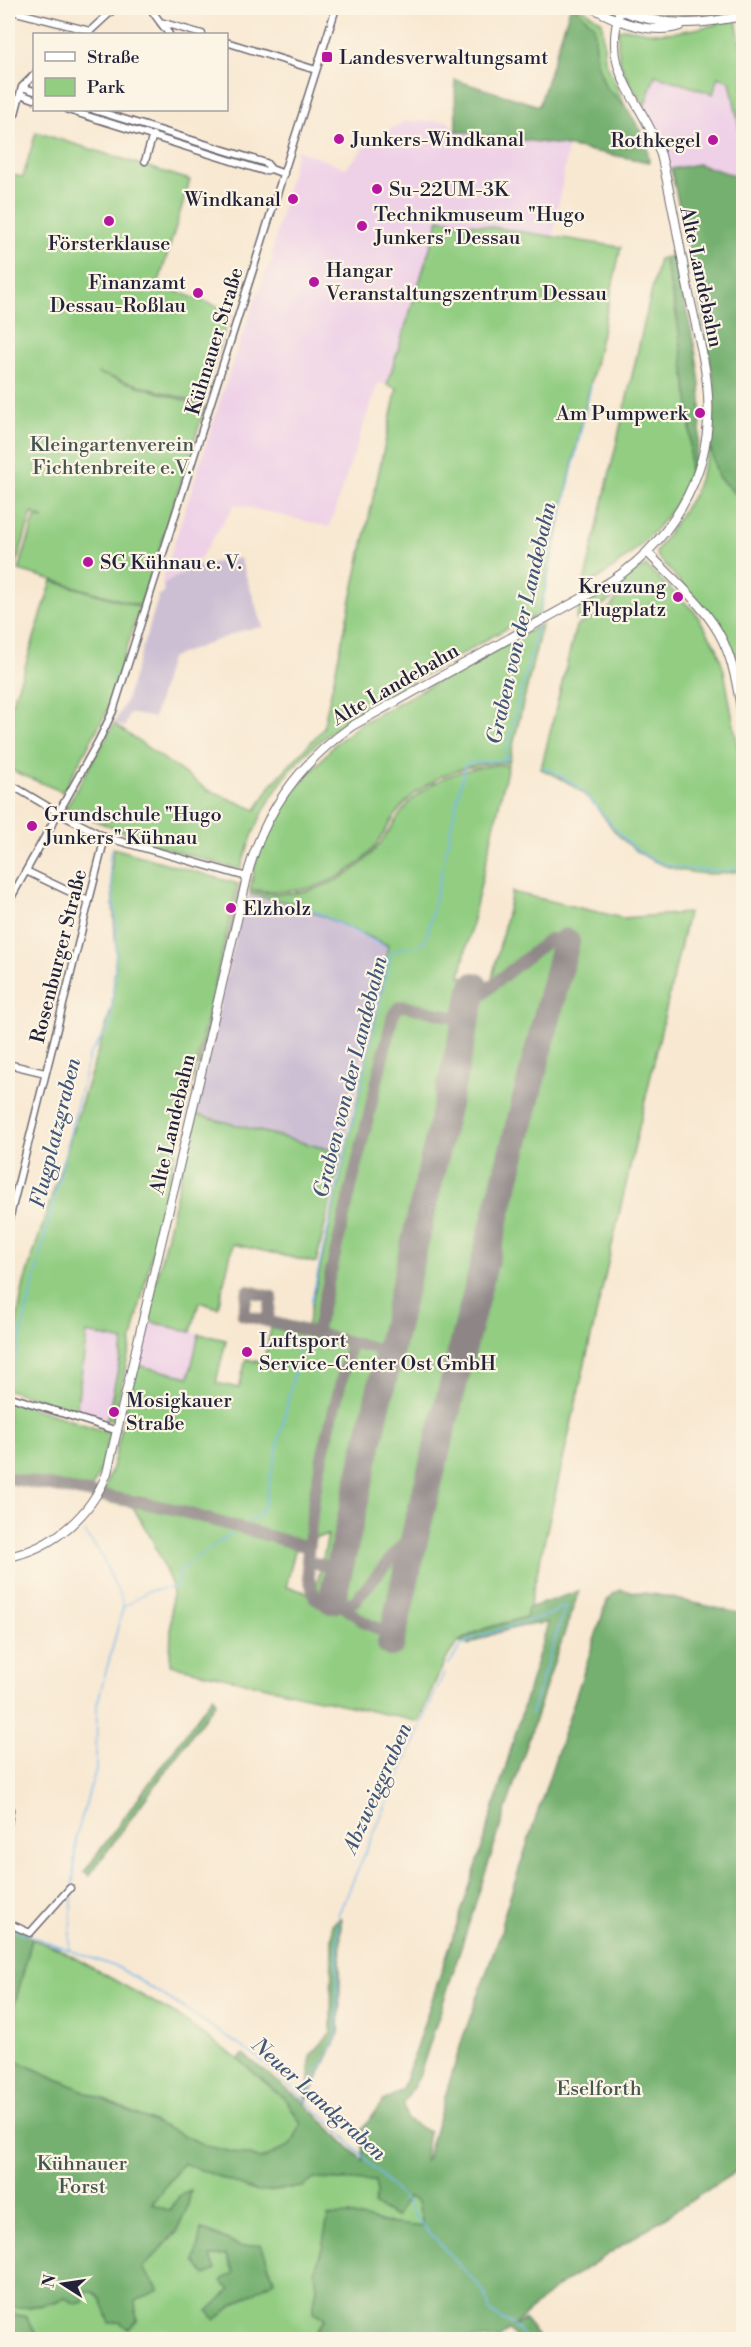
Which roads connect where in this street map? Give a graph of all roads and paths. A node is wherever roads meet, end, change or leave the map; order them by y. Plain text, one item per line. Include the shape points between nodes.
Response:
1 (115, 8) edge
2 (150, 8) edge
3 (336, 8) edge
4 (593, 8) edge
5 (617, 9) edge
6 (8, 10) edge
7 (744, 16) edge
8 (617, 19) junction
9 (160, 22) junction
10 (687, 23) junction
11 (186, 32) edge
12 (88, 33) edge
13 (169, 33) edge
14 (228, 43) edge
15 (314, 70) junction
16 (33, 76) edge
17 (22, 87) junction
18 (33, 91) edge
19 (20, 94) junction
20 (33, 99) edge
21 (71, 111) edge
22 (97, 111) edge
23 (8, 112) edge
24 (155, 129) junction
25 (153, 137) junction
26 (145, 161) dead end
27 (272, 170) junction
28 (284, 174) junction
29 (647, 552) junction
30 (744, 727) edge
31 (8, 783) edge
32 (58, 813) junction
33 (105, 837) junction
34 (26, 871) junction
35 (247, 877) junction
36 (89, 901) junction
37 (8, 903) edge
38 (8, 1064) edge
39 (45, 1073) junction
40 (8, 1224) edge
41 (8, 1396) edge
42 (118, 1431) junction
43 (8, 1557) edge
44 (8, 1779) edge
45 (8, 1823) edge
46 (70, 1888) dead end
47 (8, 1923) edge

1 - 12 street
2 - 9 street
3 - 15 street, Kühnauer Straße
4 - 8 main road
5 - 8 main road, Alte Landebahn
5 - 10 main road via 653,20
6 - 12 street
7 - 10 main road, bridge
8 - 10 main road via 654,28
8 - 29 main road, Alte Landebahn via 615,59 661,155 708,394 706,436 693,486 677,516
9 - 11 street
9 - 13 street
14 - 15 street
15 - 28 street, Kühnauer Straße
16 - 17 street
17 - 18 street
17 - 19 street
19 - 20 street
19 - 23 street via 15,114
21 - 25 street
22 - 24 street
24 - 25 street
24 - 27 street via 266,163
25 - 26 street
25 - 27 street via 264,171
27 - 28 street
28 - 32 street, Kühnauer Straße via 114,711
29 - 30 main road via 718,633 730,659
29 - 35 main road, Alte Landebahn via 618,577 375,712 326,746 300,772 275,807 256,845
31 - 32 street
32 - 33 street
32 - 34 street, Kühnauer Straße
33 - 35 street
33 - 36 street, Rosenburger Straße
34 - 36 street
34 - 37 street, Kühnauer Straße
35 - 42 main road, Alte Landebahn
36 - 39 street, Rosenburger Straße
38 - 39 street
39 - 40 street, Rosenburger Straße
41 - 42 street
42 - 43 main road, Alte Landebahn via 103,1484 81,1515 53,1539
44 - 45 street
46 - 47 street via 30,1933

